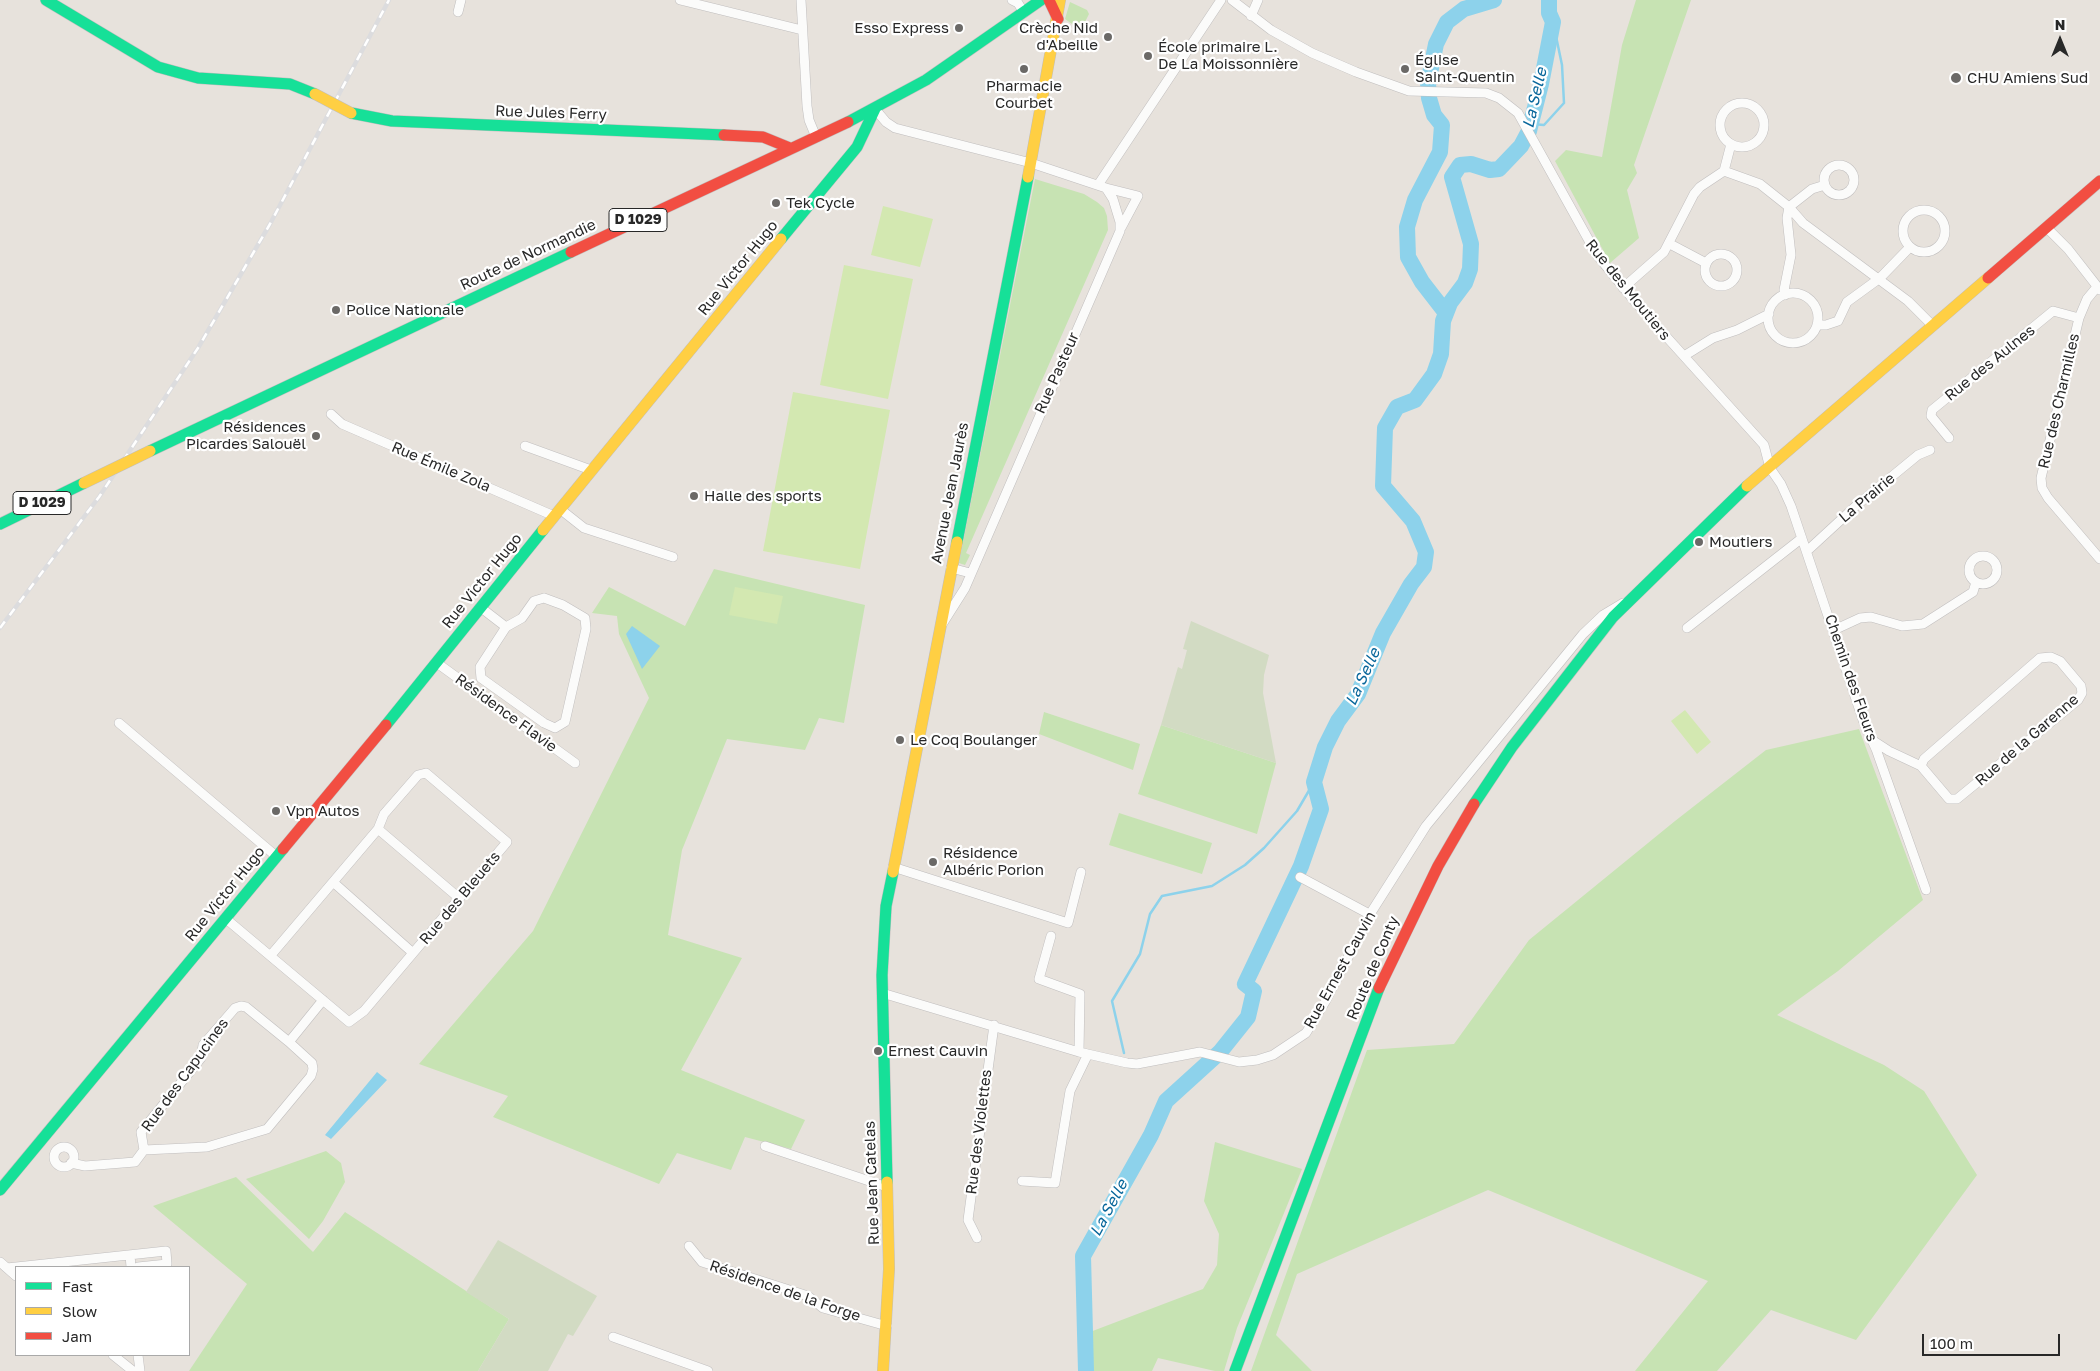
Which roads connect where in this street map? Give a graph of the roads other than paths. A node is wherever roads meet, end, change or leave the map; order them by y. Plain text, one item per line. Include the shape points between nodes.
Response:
1 (46, 0) edge
2 (461, 0) edge
3 (680, 0) edge
4 (801, 0) edge
5 (1014, 0) edge
6 (1042, 0) edge
7 (1049, 0) edge
8 (1060, 0) edge
9 (1221, 0) edge
10 (1232, 0) edge
11 (1258, 0) edge
12 (458, 12) dead end
13 (1024, 13) junction
14 (1251, 16) junction
15 (1058, 20) junction
16 (802, 30) junction
17 (875, 109) junction
18 (816, 137) junction
19 (1731, 144) junction
20 (790, 148) junction
21 (1030, 163) junction
22 (1724, 171) junction
23 (2100, 181) edge
24 (1825, 185) dead end
25 (1102, 187) junction
26 (1789, 207) junction
27 (2046, 227) junction
28 (1120, 231) junction
29 (1670, 244) junction
30 (1910, 247) junction
31 (1706, 263) dead end
32 (1880, 278) junction
33 (1623, 288) junction
34 (2098, 288) edge
35 (1785, 295) junction
36 (1769, 314) junction
37 (2079, 318) junction
38 (1817, 325) junction
39 (1933, 326) junction
40 (1684, 356) junction
41 (331, 414) dead end
42 (1949, 438) dead end
43 (525, 446) dead end
44 (1930, 450) dead end
45 (1770, 468) junction
46 (591, 470) junction
47 (557, 513) junction
48 (0, 524) edge
49 (1802, 538) junction
50 (1807, 551) junction
51 (673, 558) dead end
52 (2100, 559) edge
53 (951, 568) junction
54 (970, 573) junction
55 (1976, 582) dead end
56 (480, 607) junction
57 (1610, 615) junction
58 (506, 627) junction
59 (939, 628) junction
60 (1687, 628) dead end
61 (1834, 630) junction
62 (437, 663) junction
63 (120, 723) dead end
64 (1870, 738) junction
65 (575, 763) dead end
66 (1921, 766) junction
67 (378, 829) junction
68 (276, 856) junction
69 (892, 867) junction
70 (1081, 872) dead end
71 (1300, 877) dead end
72 (333, 882) junction
73 (1926, 890) dead end
74 (459, 898) junction
75 (1371, 915) junction
76 (225, 918) junction
77 (1050, 936) dead end
78 (413, 953) junction
79 (271, 954) junction
80 (882, 993) junction
81 (324, 1000) junction
82 (994, 1025) junction
83 (289, 1042) junction
84 (1084, 1053) junction
85 (765, 1146) dead end
86 (144, 1150) junction
87 (71, 1163) dead end
88 (1022, 1180) dead end
89 (887, 1186) junction
90 (0, 1190) edge
91 (977, 1238) dead end
92 (689, 1246) dead end
93 (130, 1255) junction
94 (4, 1265) edge
95 (131, 1266) edge
96 (148, 1266) edge
97 (15, 1275) edge
98 (887, 1326) junction
99 (613, 1337) dead end
100 (114, 1356) edge
101 (138, 1356) edge
102 (133, 1371) edge
103 (140, 1371) edge
104 (708, 1371) edge
105 (883, 1371) edge
106 (1235, 1371) edge

1 - 20 street, Rue Jules Ferry, bridge via 158,67 198,78 290,84 351,113 392,121 763,137
2 - 12 street
3 - 16 street
4 - 16 street
5 - 13 street
6 - 13 street, Route de Normandie / D 1029
7 - 15 street
8 - 15 street, Avenue Jean Jaurès
9 - 25 street
10 - 14 street, Rue des Moutiers
11 - 14 street
13 - 17 street, Route de Normandie / D 1029 via 926,80
14 - 33 street, Rue des Moutiers via 1312,52 1386,83 1421,93 1486,93 1510,106 1524,122 1582,233
15 - 21 street, Avenue Jean Jaurès
16 - 18 street via 809,120
17 - 18 street, Route de Normandie / D 1029
17 - 21 street via 894,128
17 - 46 street, Rue Victor Hugo via 859,144
18 - 20 street, Route de Normandie / D 1029
19 - 19 street via 1745,147 1762,136 1762,115 1753,105 1738,103 1725,110 1720,125 1725,139
19 - 22 street
20 - 48 street, Route de Normandie / D 1029, bridge
21 - 25 street
21 - 53 street, Avenue Jean Jaurès
22 - 26 street via 1760,184
22 - 29 street via 1694,194
23 - 27 street, Route de Conty
24 - 26 street via 1812,189
25 - 28 street via 1117,210
25 - 28 street, Rue Pasteur via 1138,196
26 - 32 street via 1803,223
26 - 35 street via 1791,255
27 - 34 street
27 - 39 street, Route de Conty
28 - 54 street, Rue Pasteur
29 - 31 street
29 - 33 street
30 - 30 street via 1923,252 1941,244 1944,224 1935,213 1929,210 1915,212 1905,222 1903,235
30 - 32 street
32 - 38 street via 1847,302 1838,321
32 - 39 street
33 - 40 street, Rue des Moutiers
34 - 37 street, Rue des Charmilles via 2087,299
35 - 36 street via 1774,302
35 - 38 street via 1800,294 1813,303 1817,310
36 - 38 street via 1771,330 1784,342 1800,342 1808,338
36 - 40 street via 1713,338
37 - 42 street, Rue des Aulnes via 2053,311 1932,410 1931,416
37 - 52 street, Rue des Charmilles via 2041,478 2048,498
39 - 45 street, Route de Conty
40 - 45 street, Rue des Moutiers via 1764,445
41 - 47 street, Rue Émile Zola via 342,424
43 - 46 street
44 - 50 street, La Prairie via 1918,455 1857,504
45 - 49 street, Chemin des Fleurs via 1781,484
45 - 57 street, Route de Conty via 1753,480
46 - 47 street, Rue Victor Hugo
47 - 51 street, Rue Émile Zola via 584,528
47 - 56 street, Rue Victor Hugo
49 - 50 street, Chemin des Fleurs
49 - 60 street
50 - 61 street, Chemin des Fleurs
53 - 54 street
53 - 59 street, Avenue Jean Jaurès
54 - 59 street, Rue Pasteur
55 - 61 street via 1973,592 1923,624 1902,626 1871,617 1860,618
56 - 58 street
56 - 62 street, Rue Victor Hugo
57 - 75 street, Rue Ernest Cauvin via 1583,634 1426,826
57 - 106 street, Route de Conty via 1482,790 1414,912 1380,985
58 - 58 street via 480,667 481,678 555,728 566,722 586,629 585,618 544,598 534,601 522,618
59 - 69 street, Avenue Jean Jaurès
61 - 64 street, Chemin des Fleurs
62 - 65 street, Résidence Flavie
62 - 68 street, Rue Victor Hugo
63 - 68 street
64 - 66 street, Rue de la Garenne
64 - 73 street, Chemin des Fleurs
66 - 66 street, Rue de la Garenne via 1924,759 2040,658 2051,657 2060,662 2081,686 2078,700 1957,799 1949,799
67 - 72 street, Rue des Bleuets
67 - 74 street
67 - 74 street, Rue des Bleuets via 384,814 418,775 426,773 506,842
68 - 76 street, Rue Victor Hugo
69 - 70 street via 1068,923
69 - 80 street, Avenue Jean Jaurès via 886,906
71 - 75 street
72 - 78 street
72 - 79 street, Rue des Bleuets
74 - 78 street, Rue des Bleuets
75 - 84 street, Rue Ernest Cauvin via 1306,1033 1273,1055 1240,1062 1200,1052 1137,1064
76 - 79 street, Rue des Bleuets
76 - 90 street, Rue Victor Hugo
77 - 84 street via 1039,979 1080,994
78 - 81 street, Rue des Bleuets via 364,1012 349,1022
79 - 81 street, Rue des Bleuets
80 - 82 street, Rue Ernest Cauvin
80 - 89 street, Rue Jean Catelas
81 - 83 street
82 - 84 street, Rue Ernest Cauvin
82 - 91 street, Rue des Violettes via 968,1220
83 - 86 street, Rue des Capucines via 312,1063 313,1069 311,1076 266,1129 206,1147
83 - 86 street, Rue des Capucines via 246,1007 235,1008 204,1045 201,1058 141,1132
84 - 88 street via 1070,1091 1055,1183
85 - 89 street
86 - 87 street, Rue des Capucines via 135,1162 85,1166
89 - 98 street, Rue Jean Catelas
92 - 98 street, Résidence de la Forge via 702,1262 808,1296 823,1308
93 - 94 street
93 - 95 street
93 - 96 street via 166,1251 167,1264
94 - 97 street
98 - 105 street, Rue Jean Catelas
99 - 104 street
100 - 102 street
101 - 103 street

